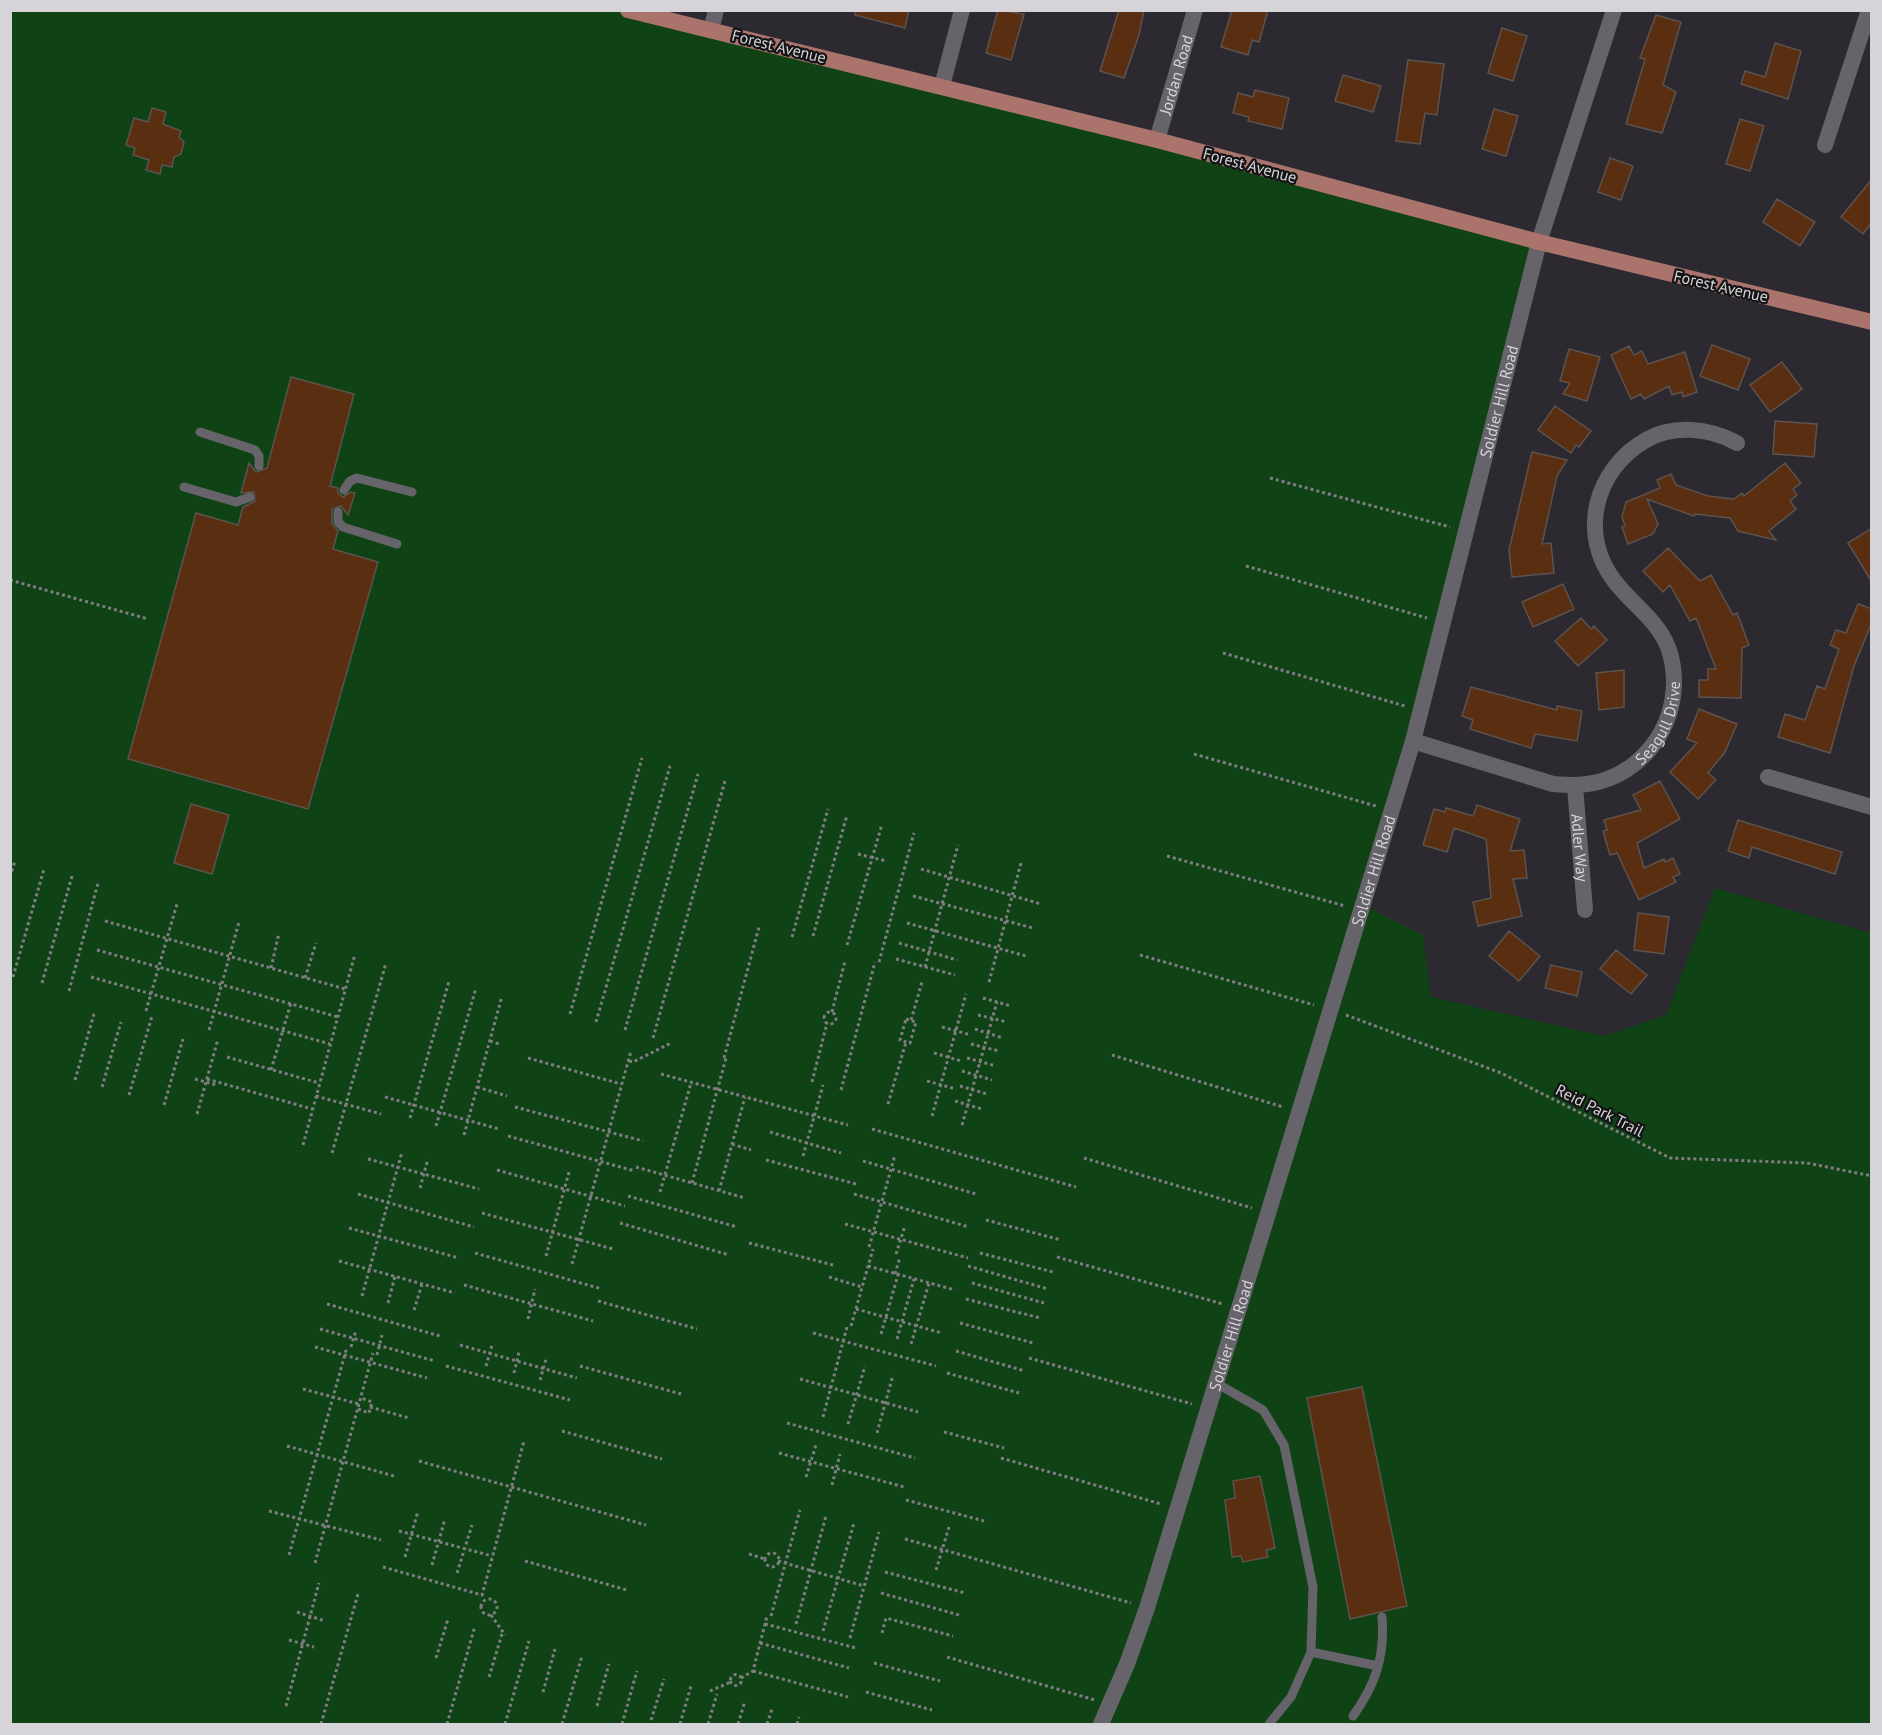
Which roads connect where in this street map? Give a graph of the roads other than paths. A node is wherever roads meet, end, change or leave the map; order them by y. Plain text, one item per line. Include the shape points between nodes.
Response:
1 (628, 10) edge
2 (716, 10) edge
3 (962, 10) edge
4 (1195, 10) edge
5 (1614, 10) edge
6 (1869, 10) edge
7 (711, 30) junction
8 (942, 86) junction
9 (1157, 140) junction
10 (1825, 145) dead end
11 (1539, 242) junction
12 (1872, 321) edge
13 (200, 432) dead end
14 (1737, 443) dead end
15 (260, 466) dead end
16 (184, 487) dead end
17 (344, 490) dead end
18 (412, 492) dead end
19 (250, 497) dead end
20 (338, 512) dead end
21 (398, 544) dead end
22 (1413, 741) junction
23 (1768, 777) dead end
24 (1575, 786) junction
25 (1872, 807) edge
26 (1585, 910) dead end
27 (1216, 1383) junction
28 (1382, 1617) dead end
29 (1311, 1652) junction
30 (1378, 1666) junction
31 (1353, 1716) dead end
32 (1101, 1725) edge
33 (1269, 1725) edge

1 - 7 main road, Forest Avenue
2 - 7 street
3 - 8 street
4 - 9 street, Jordan Road
5 - 11 street, Soldier Hill Road
6 - 10 street
7 - 8 main road, Forest Avenue
8 - 9 main road, Forest Avenue
9 - 11 main road, Forest Avenue
11 - 12 main road, Forest Avenue
11 - 22 street, Soldier Hill Road
13 - 15 lane via 255,450
14 - 24 street, Seagull Drive via 1709,432 1669,431 1632,448 1607,476 1595,513 1598,549 1616,584 1659,630 1674,671 1674,694 1661,735 1642,758 1617,775
16 - 19 lane via 236,502
17 - 18 lane via 350,480 357,478
20 - 21 lane via 338,522 343,527
22 - 24 street, Seagull Drive via 1553,784
22 - 27 street, Soldier Hill Road
23 - 25 street
24 - 26 street, Adler Way
27 - 29 lane via 1263,1410 1284,1445 1313,1587
27 - 32 street, Soldier Hill Road via 1147,1608
28 - 30 lane via 1384,1642
29 - 30 lane
29 - 33 lane via 1291,1697
30 - 31 lane via 1370,1693

